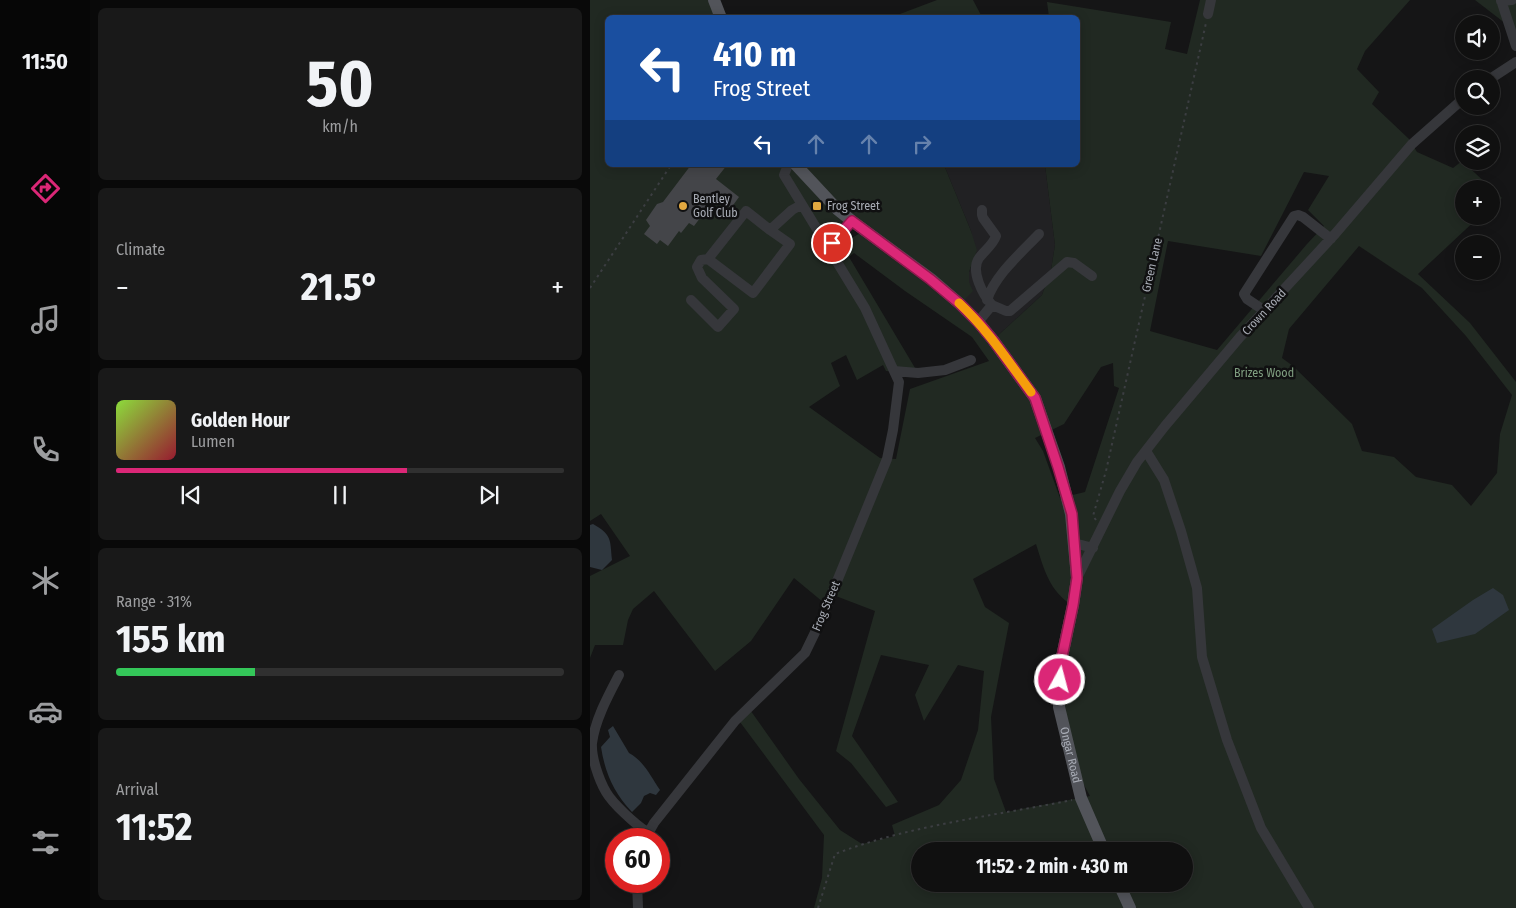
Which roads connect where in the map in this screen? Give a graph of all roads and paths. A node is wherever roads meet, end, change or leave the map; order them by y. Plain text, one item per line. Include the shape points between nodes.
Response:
1 (714, 0) edge
2 (1211, 0) edge
3 (1502, 0) edge
4 (1208, 14) joint
5 (720, 15) edge
6 (1513, 28) edge
7 (1516, 46) edge
8 (1516, 62) edge
9 (1500, 72) edge
10 (1455, 106) edge
11 (670, 167) edge
12 (787, 167) edge
13 (798, 167) edge
14 (802, 204) junction
15 (982, 210) dead end
16 (852, 221) junction
17 (770, 230) junction
18 (1038, 234) dead end
19 (1331, 240) junction
20 (829, 248) junction
21 (708, 259) junction
22 (1092, 276) dead end
23 (590, 288) edge
24 (691, 300) dead end
25 (990, 303) junction
26 (1265, 310) junction
27 (978, 322) junction
28 (971, 360) dead end
29 (894, 370) junction
30 (1146, 451) junction
31 (1103, 527) junction
32 (1074, 543) junction
33 (1093, 548) junction
34 (1077, 578) junction
35 (619, 675) dead end
36 (1081, 798) junction
37 (639, 828) edge
38 (651, 828) edge
39 (1100, 842) edge
40 (1123, 892) edge
41 (637, 893) edge
42 (638, 908) edge
43 (818, 908) edge
44 (1130, 908) edge
45 (1309, 908) edge

1 - 5 main road
2 - 4 street
3 - 6 street
4 - 31 path, Green Lane via 1094,516
6 - 7 street
8 - 9 street
10 - 19 street, Crown Road via 1412,144
11 - 23 path
12 - 14 street, Frog Street via 784,175
13 - 16 main road, Ongar Road
14 - 17 street
14 - 20 street, Frog Street
15 - 25 street via 983,218 996,236 976,265 978,279
16 - 20 street
16 - 27 main road, Ongar Road via 930,279
17 - 21 street via 746,211
17 - 21 street via 790,244 753,293
18 - 25 street via 997,280 991,290
19 - 26 street, Crown Road
19 - 26 street via 1304,217 1294,216 1244,294
20 - 29 street, Frog Street via 865,308
21 - 24 street via 701,260 697,267 702,278 734,309 718,327
22 - 25 street via 1074,263 1067,262 1010,311
25 - 27 street
26 - 30 street, Crown Road
27 - 32 main road, Ongar Road via 1035,398 1072,514
28 - 29 street via 945,370 918,373
29 - 38 street, Frog Street via 899,382 887,459 805,653 735,721
30 - 31 street, Crown Road
30 - 45 street via 1164,480 1197,588 1202,657 1226,740 1261,828
31 - 33 street, Crown Road
32 - 33 street
32 - 34 main road, Ongar Road
33 - 34 street, Crown Road
34 - 36 main road, Ongar Road via 1060,666 1059,707
35 - 37 street via 594,733 592,754 606,792
36 - 39 main road, Ongar Road
36 - 43 path via 983,816 862,844 835,854
40 - 44 main road
41 - 42 street

